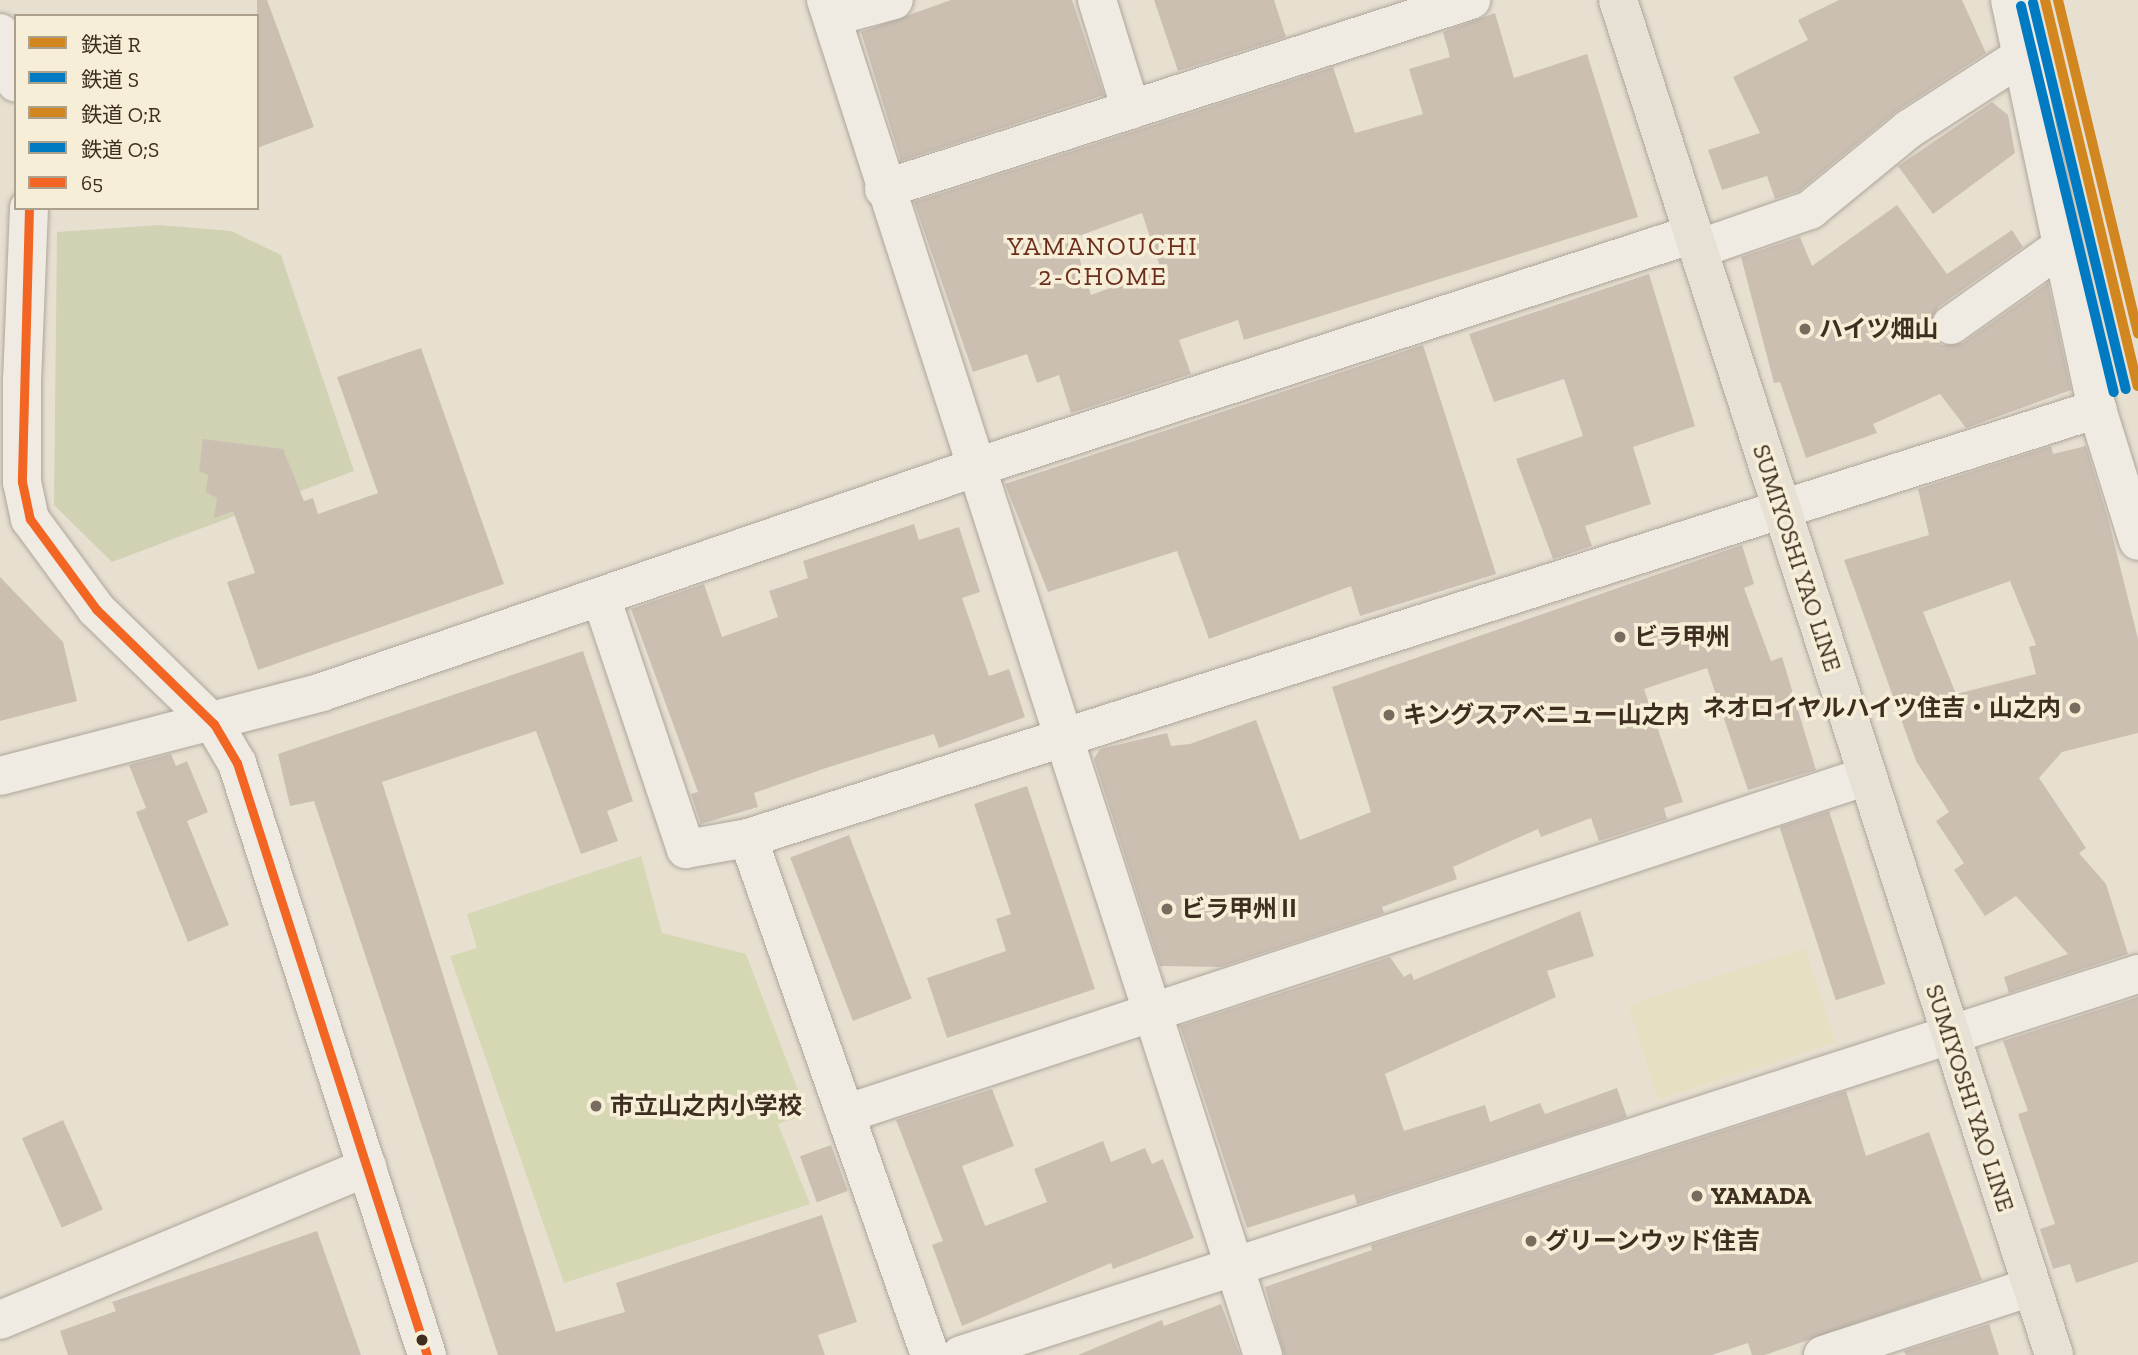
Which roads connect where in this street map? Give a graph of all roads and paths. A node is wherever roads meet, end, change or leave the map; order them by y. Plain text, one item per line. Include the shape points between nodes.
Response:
1 (894, 0) edge
2 (1097, 0) edge
3 (1471, 0) edge
4 (1618, 0) edge
5 (2010, 0) edge
6 (829, 9) edge
7 (0, 33) edge
8 (2022, 56) junction
9 (14, 76) edge
10 (1131, 110) junction
11 (884, 189) junction
12 (29, 210) edge
13 (1695, 241) junction
14 (2062, 246) junction
15 (1951, 325) dead end
16 (2097, 409) junction
17 (977, 467) junction
18 (1781, 509) junction
19 (2138, 541) edge
20 (601, 597) junction
21 (214, 724) junction
22 (1062, 737) junction
23 (0, 776) edge
24 (1867, 776) junction
25 (748, 838) junction
26 (2138, 974) edge
27 (1151, 1011) junction
28 (1951, 1035) junction
29 (845, 1114) junction
30 (367, 1167) junction
31 (1237, 1268) junction
32 (2031, 1287) junction
33 (0, 1320) edge
34 (427, 1355) edge
35 (930, 1355) edge
36 (961, 1355) edge
37 (1263, 1355) edge
38 (1823, 1355) edge
39 (2054, 1355) edge

1 - 6 street
2 - 10 street
3 - 10 street
4 - 13 main road, SUMIYOSHI YAO LINE
5 - 8 street
6 - 11 street
7 - 9 street
8 - 13 street via 1909,129 1810,210
8 - 14 street
10 - 11 street
11 - 17 street
12 - 21 street via 22,405 30,519 96,609
13 - 17 street
13 - 18 main road, SUMIYOSHI YAO LINE
14 - 15 street
14 - 16 street
16 - 18 street
16 - 19 street
17 - 20 street
17 - 22 street
18 - 22 street
18 - 24 main road, SUMIYOSHI YAO LINE
20 - 21 street
20 - 25 street via 686,849
21 - 23 street
21 - 30 street via 237,763
22 - 25 street
22 - 27 street
24 - 27 street
24 - 28 main road, SUMIYOSHI YAO LINE
25 - 29 street
26 - 28 street
27 - 29 street
27 - 31 street
28 - 31 street
28 - 32 main road, SUMIYOSHI YAO LINE
29 - 35 street
30 - 33 street
30 - 34 street
31 - 36 street
31 - 37 street
32 - 38 street
32 - 39 main road, SUMIYOSHI YAO LINE

